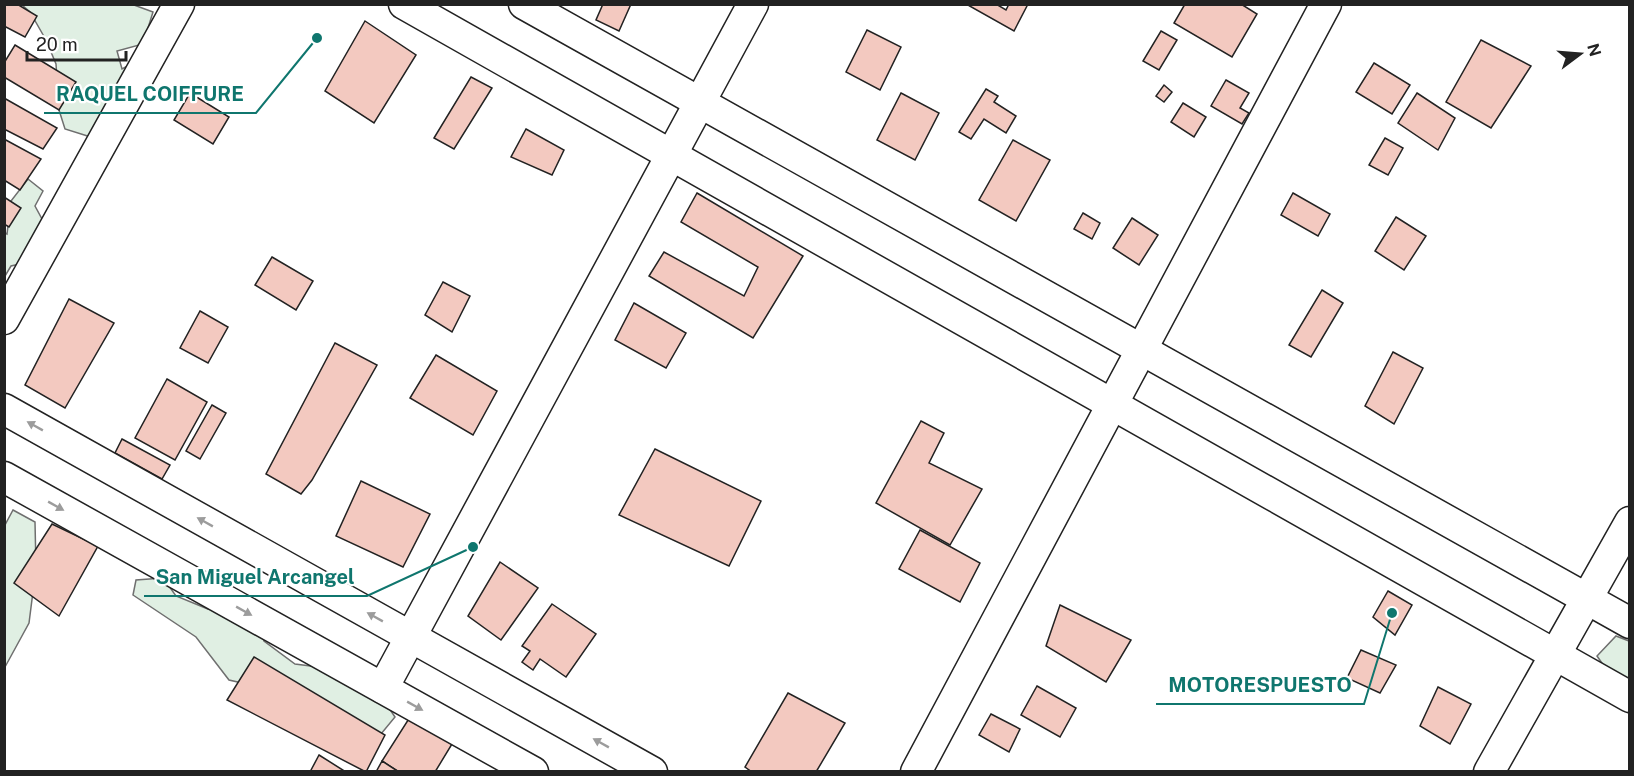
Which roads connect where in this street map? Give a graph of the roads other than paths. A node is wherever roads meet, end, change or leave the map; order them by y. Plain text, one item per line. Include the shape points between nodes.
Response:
1 (179, 4) edge
2 (404, 4) edge
3 (524, 4) edge
4 (753, 4) edge
5 (1326, 4) edge
6 (699, 103) junction
7 (670, 155) junction
8 (4, 319) edge
9 (1142, 351) junction
10 (1112, 405) junction
11 (4, 409) edge
12 (4, 477) edge
13 (1629, 522) edge
14 (1586, 599) junction
15 (1629, 624) edge
16 (410, 636) junction
17 (1555, 655) junction
18 (383, 688) junction
19 (1629, 697) edge
20 (533, 771) edge
21 (652, 771) edge
22 (916, 771) edge
23 (1489, 771) edge

1 - 8 street
2 - 7 street
3 - 6 street
4 - 6 street
5 - 9 street
6 - 7 street
6 - 9 street
7 - 10 street
7 - 16 street
9 - 10 street
9 - 14 street
10 - 17 street
10 - 22 street
16 -> 11 street
12 -> 18 street
13 - 14 street
14 - 15 street
14 - 17 street
16 - 18 street
21 -> 16 street
17 - 19 street
17 - 23 street
18 -> 20 street

